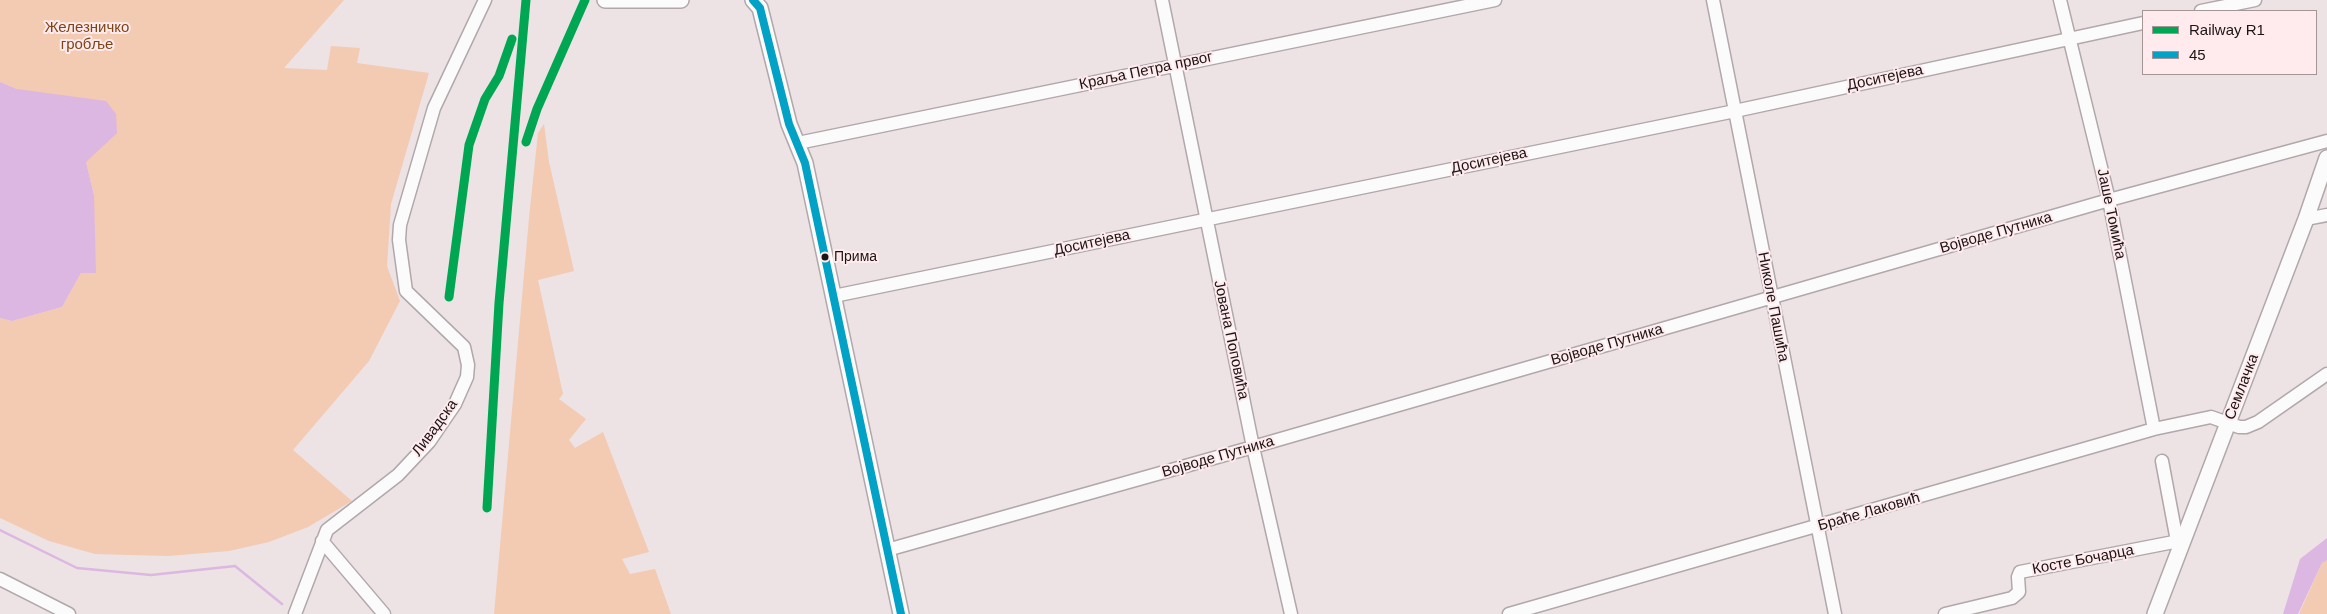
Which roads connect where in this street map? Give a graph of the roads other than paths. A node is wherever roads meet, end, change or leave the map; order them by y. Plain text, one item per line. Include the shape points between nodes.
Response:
1 (485, 0) edge
2 (605, 0) edge
3 (681, 0) edge
4 (753, 0) edge
5 (1162, 0) edge
6 (1495, 0) edge
7 (1713, 0) edge
8 (2060, 0) edge
9 (2255, 0) edge
10 (2206, 10) edge
11 (2142, 23) edge
12 (2068, 39) junction
13 (1176, 65) junction
14 (1734, 111) junction
15 (2327, 141) edge
16 (798, 142) junction
17 (2327, 158) edge
18 (2109, 200) junction
19 (2327, 215) edge
20 (1207, 219) junction
21 (2306, 219) junction
22 (834, 296) junction
23 (1771, 297) junction
24 (2327, 374) edge
25 (2228, 423) junction
26 (2154, 429) junction
27 (1253, 447) junction
28 (2162, 460) dead end
29 (1817, 527) junction
30 (322, 541) junction
31 (2180, 541) junction
32 (887, 550) junction
33 (0, 579) edge
34 (69, 614) edge
35 (295, 614) edge
36 (384, 614) edge
37 (901, 614) edge
38 (1291, 614) edge
39 (1509, 614) edge
40 (1835, 614) edge
41 (1945, 614) edge
42 (2155, 614) edge

1 - 30 street, Ливадска via 434,108 402,218 399,240 406,291 464,347 467,377 455,404 429,442 398,475 327,530
2 - 3 main road
4 - 16 main road via 760,8 789,124
5 - 13 street, Јована Поповића
6 - 13 street, Краља Петра првог
7 - 14 street, Николе Пашића
8 - 12 street, Јаше Томића
9 - 10 street
11 - 12 street, Доситејева
12 - 14 street, Доситејева
12 - 18 street, Јаше Томића
13 - 16 street, Краља Петра првог
13 - 20 street, Јована Поповића
14 - 20 street, Доситејева
14 - 23 street, Николе Пашића
15 - 18 street, Војводе Путника
16 - 22 main road
17 - 21 main road, Семлачка
18 - 23 street, Војводе Путника
18 - 26 street, Јаше Томића
19 - 21 street
20 - 22 street, Доситејева
20 - 27 street, Јована Поповића
21 - 25 main road, Семлачка
22 - 32 main road
23 - 27 street, Војводе Путника
23 - 29 street, Николе Пашића
24 - 25 street, Браће Лаковић via 2253,425 2244,427
25 - 26 street, Браће Лаковић via 2211,417
25 - 31 main road, Семлачка
26 - 29 street, Браће Лаковић
27 - 32 street, Војводе Путника
27 - 38 street, Јована Поповића
28 - 31 street
29 - 39 street, Браће Лаковић
29 - 40 street, Николе Пашића
30 - 35 street, Ливадска
30 - 36 street
31 - 41 street, Косте Бочарца via 2020,572 2019,592 2012,598
31 - 42 main road, Семлачка
32 - 37 main road
33 - 34 street

